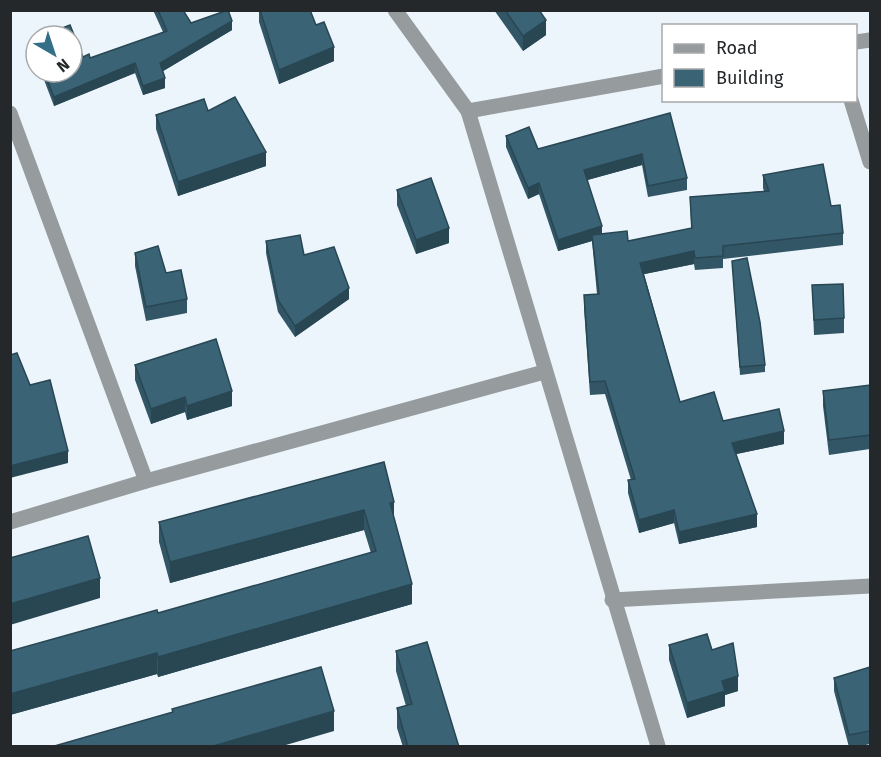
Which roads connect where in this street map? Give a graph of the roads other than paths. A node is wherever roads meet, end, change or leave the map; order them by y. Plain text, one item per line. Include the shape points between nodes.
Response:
1 (395, 10) edge
2 (662, 76) edge
3 (852, 102) edge
4 (468, 111) junction
5 (10, 114) edge
6 (870, 162) edge
7 (544, 372) junction
8 (146, 481) junction
9 (10, 522) edge
10 (870, 586) edge
11 (612, 600) junction
12 (658, 747) edge

1 - 4 street
2 - 4 street
3 - 6 street
4 - 7 street
5 - 8 street
7 - 8 street
7 - 11 street
8 - 9 street
10 - 11 street
11 - 12 street

